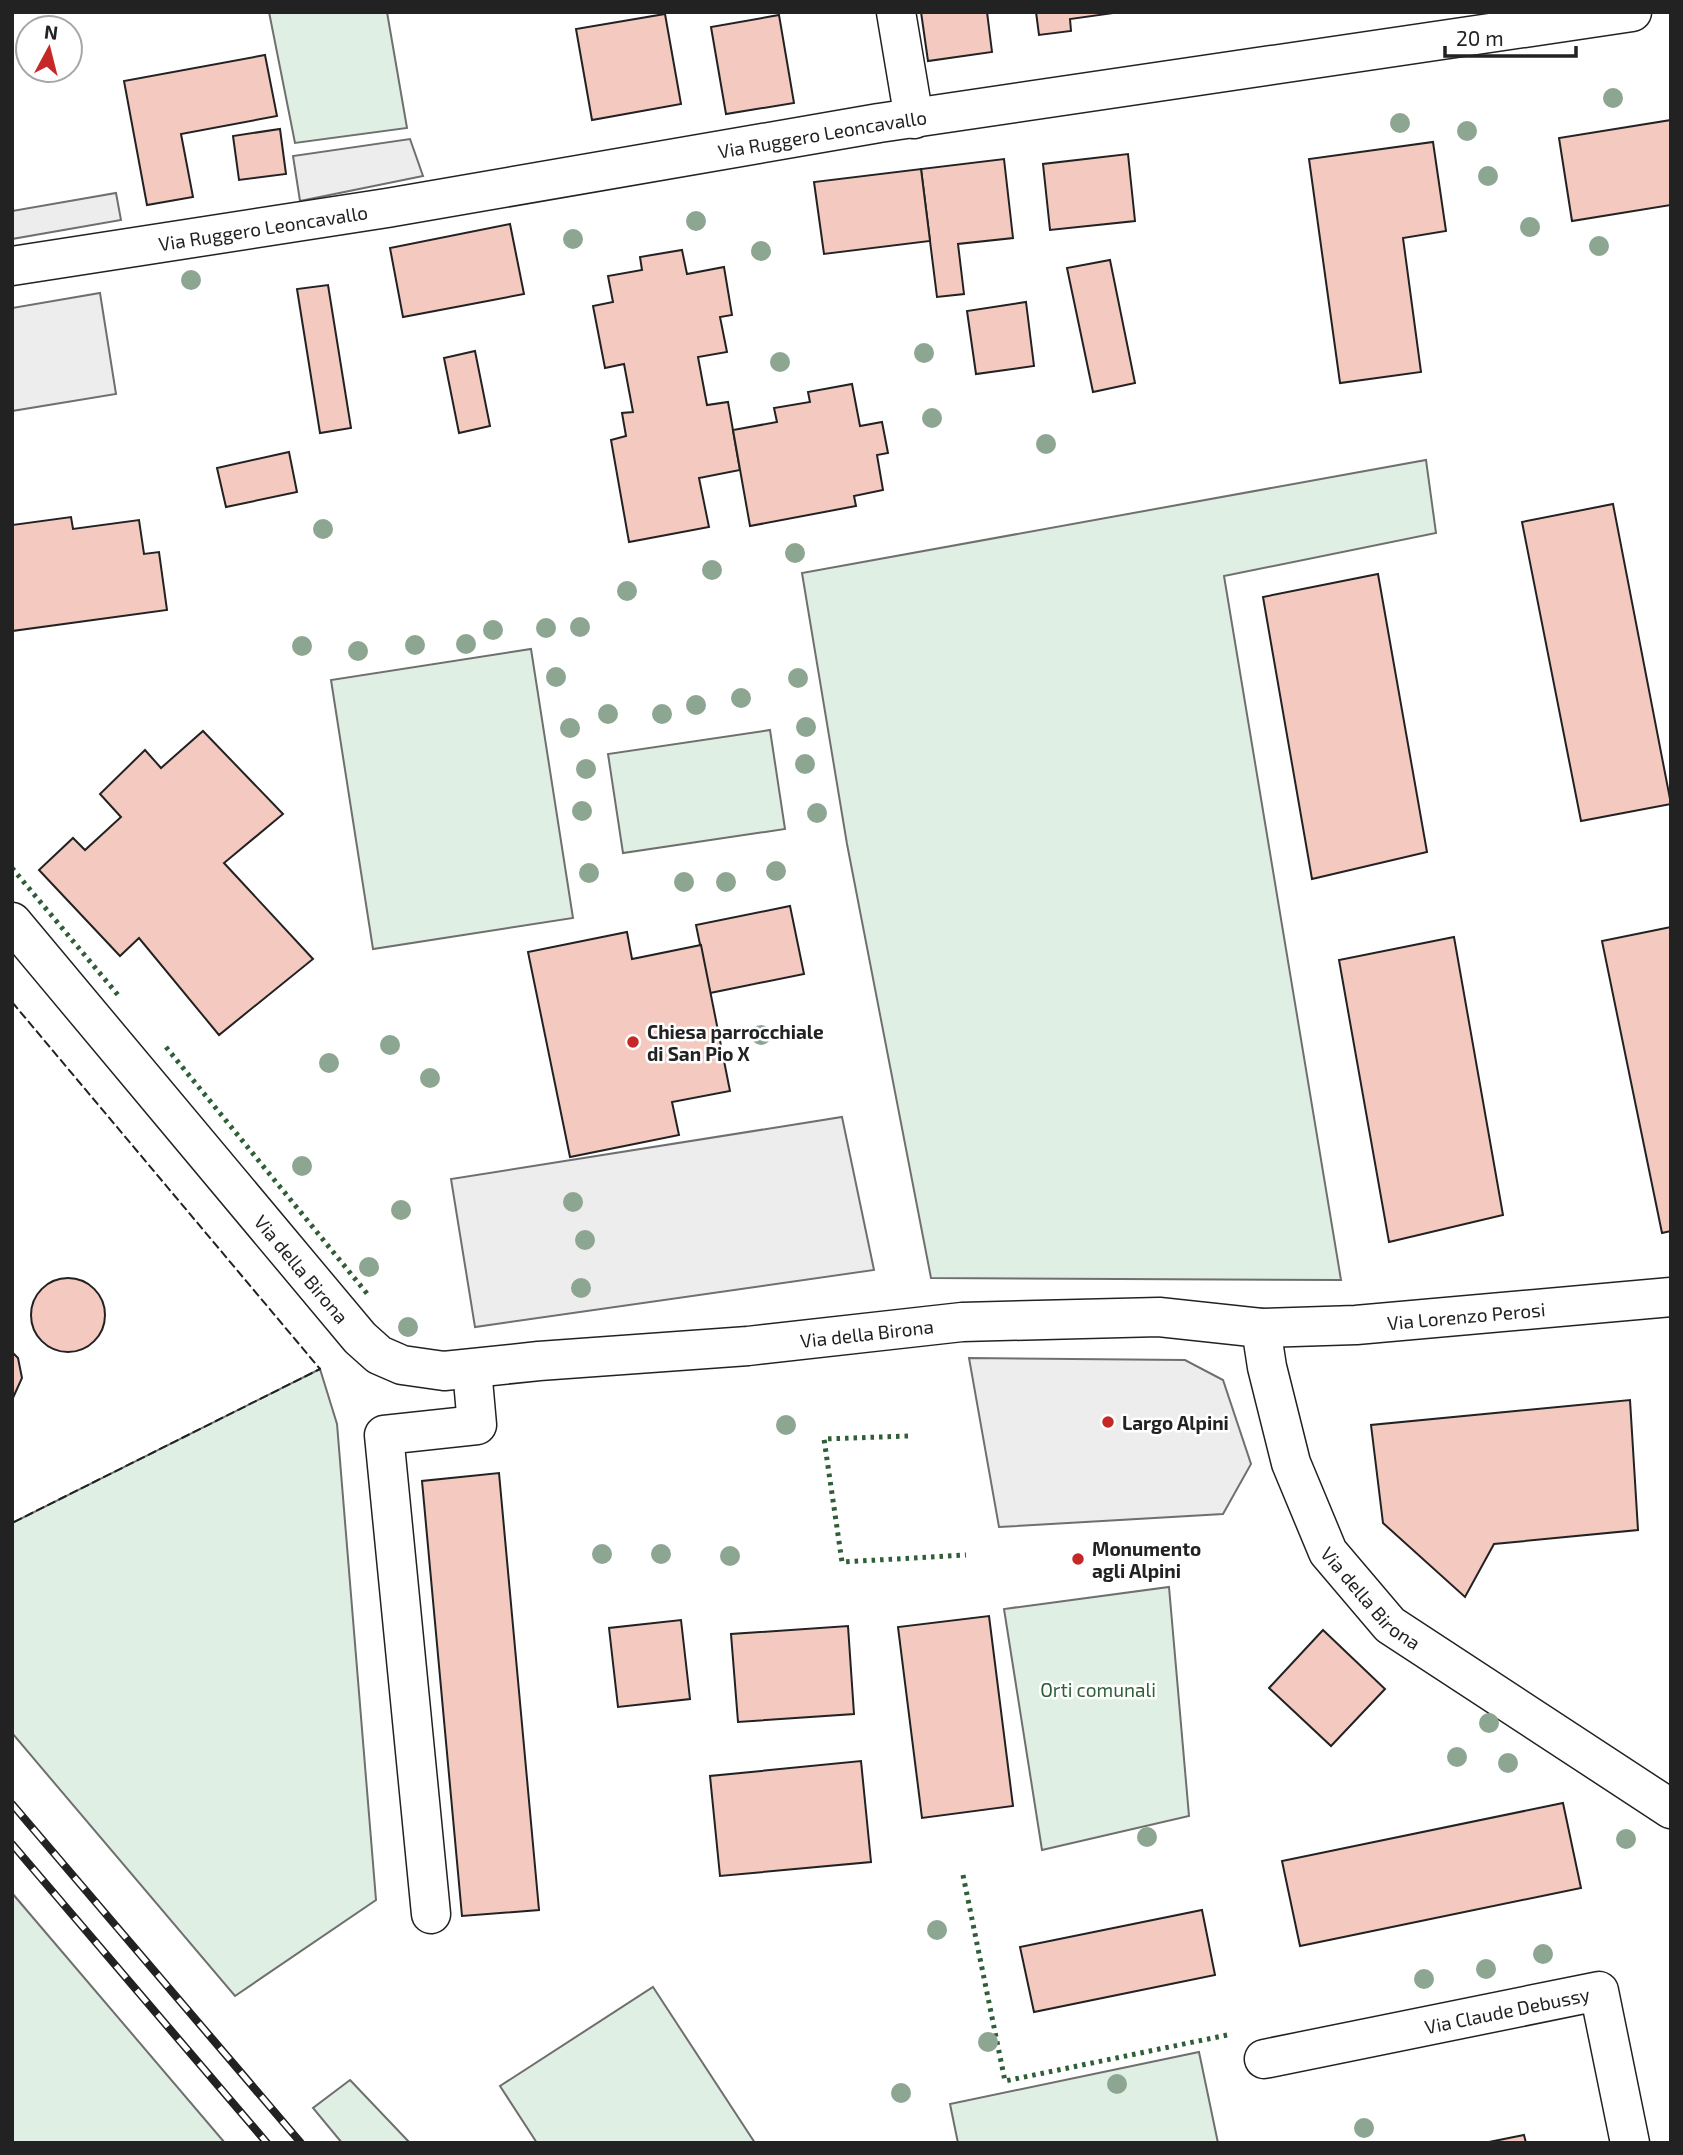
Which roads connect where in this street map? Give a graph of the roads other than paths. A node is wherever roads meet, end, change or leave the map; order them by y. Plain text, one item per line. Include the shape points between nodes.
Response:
1 (895, 12) edge
2 (1632, 12) edge
3 (914, 119) junction
4 (12, 266) edge
5 (12, 922) edge
6 (1671, 1297) edge
7 (1261, 1328) junction
8 (472, 1369) junction
9 (1671, 1809) edge
10 (431, 1914) dead end
11 (1264, 2059) dead end
12 (1630, 2143) edge

1 - 3 street
2 - 3 street, Via Ruggero Leoncavallo
3 - 4 street, Via Ruggero Leoncavallo
5 - 8 street, Via della Birona via 360,1338 402,1366
6 - 7 street, Via Lorenzo Perosi via 1356,1325
7 - 8 street, Via della Birona via 1158,1317 962,1322
7 - 9 street, Via della Birona via 1291,1463 1328,1552 1390,1625
8 - 10 street via 477,1425 384,1435
11 - 12 street, Via Claude Debussy via 1599,1991

